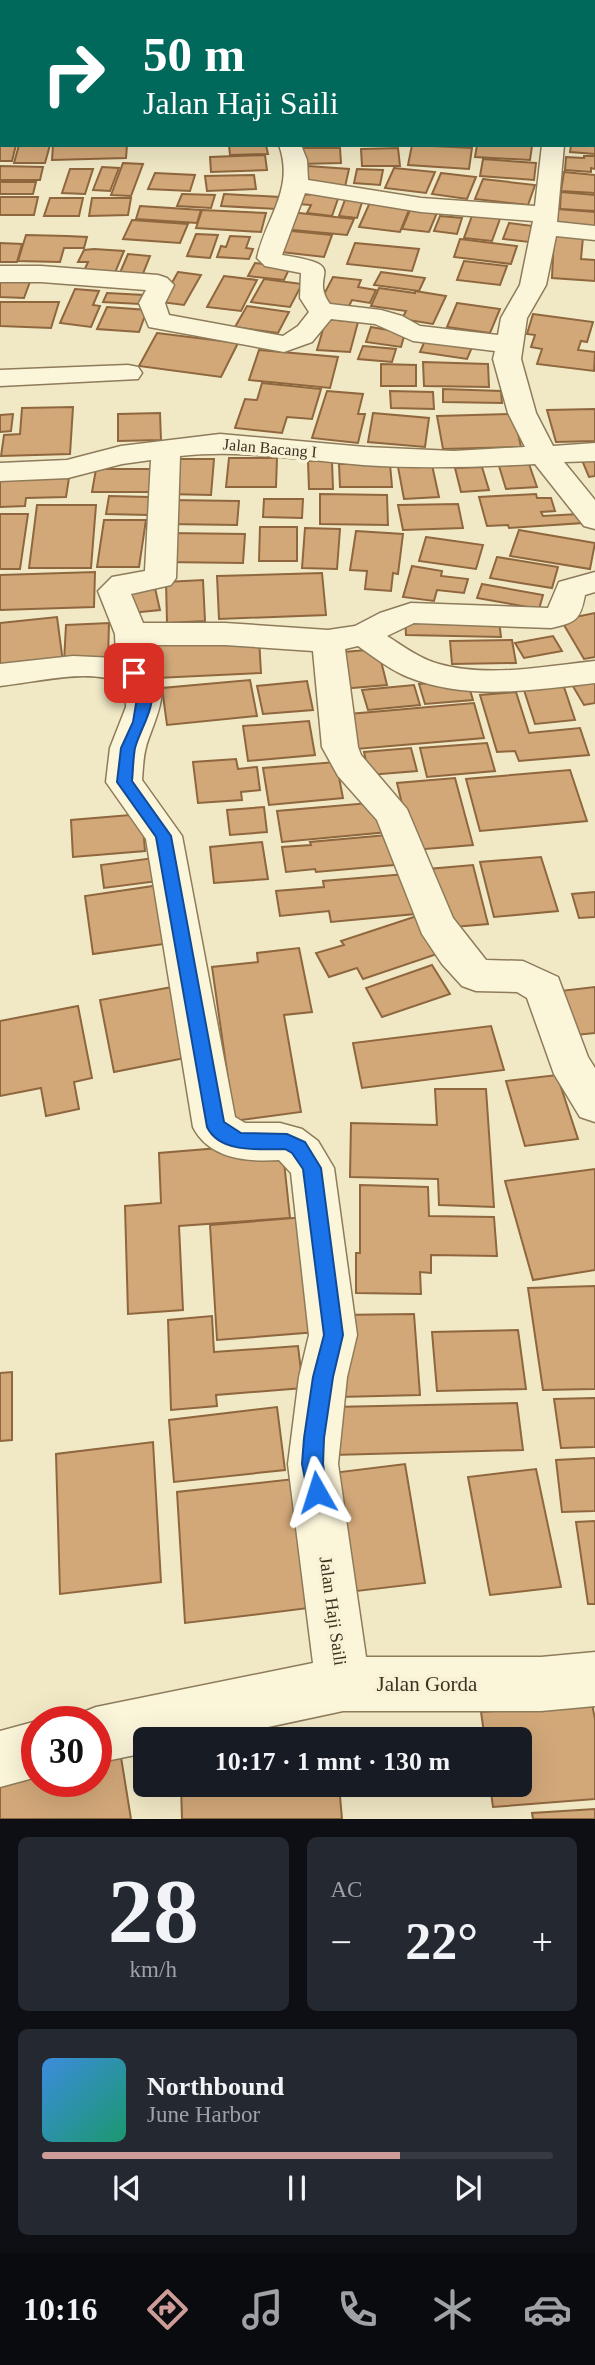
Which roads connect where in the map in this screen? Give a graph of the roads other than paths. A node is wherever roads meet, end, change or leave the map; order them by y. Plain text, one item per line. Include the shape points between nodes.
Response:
1 (291, 147) edge
2 (553, 147) edge
3 (298, 185) junction
4 (546, 221) junction
5 (595, 233) edge
6 (0, 274) edge
7 (323, 310) junction
8 (510, 345) junction
9 (128, 373) dead end
10 (0, 378) edge
11 (166, 449) junction
12 (595, 452) edge
13 (543, 455) junction
14 (0, 472) edge
15 (595, 520) edge
16 (595, 582) edge
17 (346, 638) junction
18 (132, 654) junction
19 (595, 672) edge
20 (0, 675) edge
21 (595, 1104) edge
22 (595, 1679) edge
23 (343, 1684) junction
24 (112, 1732) edge
25 (21, 1753) edge
26 (0, 1759) edge

1 - 3 street
2 - 4 street
3 - 4 street via 335,194
3 - 7 street via 279,223 269,258 314,271 313,298
4 - 5 street
4 - 8 street via 533,285 514,318
6 - 7 street via 158,283 152,303 158,321 284,344 298,341
7 - 8 street via 401,324 412,333
8 - 13 street via 509,371 522,413
9 - 10 street
11 - 13 street, Jalan Bacang I via 220,443 454,460
11 - 14 street, Jalan Bacang I via 68,469
11 - 18 street via 160,578 123,584 114,591
12 - 13 street, Jalan Bacang I
13 - 15 street
16 - 17 street via 570,589 565,612 551,618 411,613
17 - 18 street via 225,634
17 - 19 street via 437,676 521,678
17 - 21 street via 340,747 344,760 386,804 436,923 456,953 476,975 523,977 544,988 569,1062
18 - 20 street via 116,667
18 - 23 street, Jalan Haji Saili via 145,692 140,722 128,748 124,782 164,836 215,1127 239,1141 287,1142 299,1147 312,1168 333,1335 313,1464
22 - 23 street, Jalan Gorda via 541,1684
23 - 24 street, Jalan Gorda
25 - 26 street

